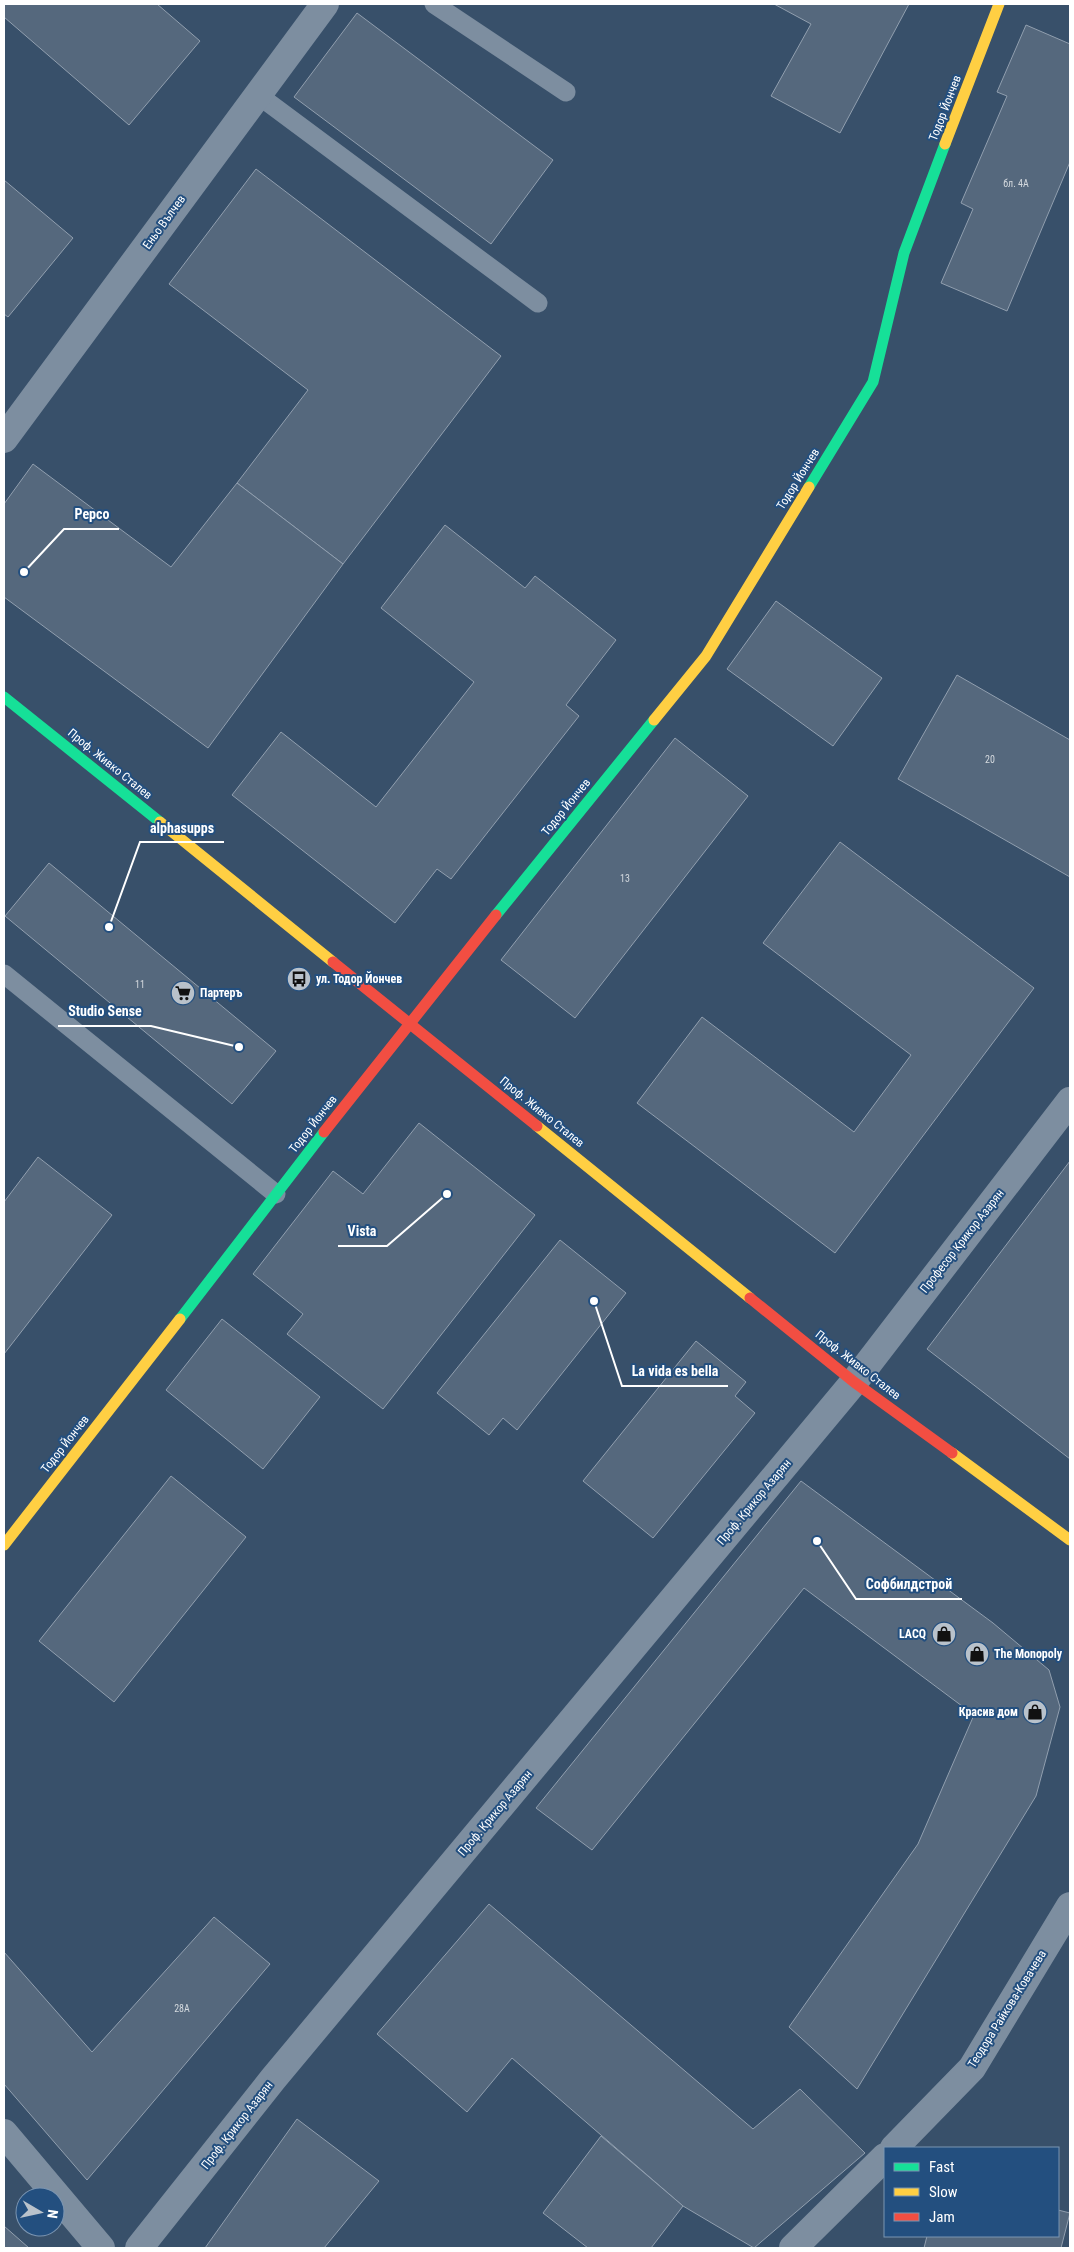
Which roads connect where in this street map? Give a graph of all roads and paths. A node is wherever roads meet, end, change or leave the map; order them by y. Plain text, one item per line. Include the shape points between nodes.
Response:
1 (325, 4) edge
2 (434, 4) edge
3 (999, 4) edge
4 (566, 92) dead end
5 (258, 95) junction
6 (538, 303) dead end
7 (4, 440) edge
8 (4, 697) edge
9 (4, 974) edge
10 (409, 1023) junction
11 (1070, 1101) edge
12 (276, 1194) junction
13 (854, 1382) junction
14 (1070, 1540) edge
15 (4, 1545) edge
16 (1070, 1906) edge
17 (4, 2133) edge
18 (895, 2147) edge
19 (884, 2158) edge
20 (798, 2247) edge
21 (101, 2248) edge
22 (140, 2248) edge

1 - 5 street, Еньо Вълчев
2 - 4 lane
3 - 10 street, Тодор Йончев via 904,253 873,382 706,656
5 - 6 lane
5 - 7 street, Еньо Вълчев
8 - 10 street, Проф. Живко Сталев
9 - 12 lane
10 - 12 street, Тодор Йончев
10 - 13 street, Проф. Живко Сталев
11 - 13 street, Професор Крикор Азарян
12 - 15 street, Тодор Йончев
13 - 14 street, Проф. Живко Сталев
13 - 22 street, Проф. Крикор Азарян via 279,2072
16 - 18 street, Теодора Райкова-Ковачева via 972,2068
17 - 21 street
19 - 20 street

